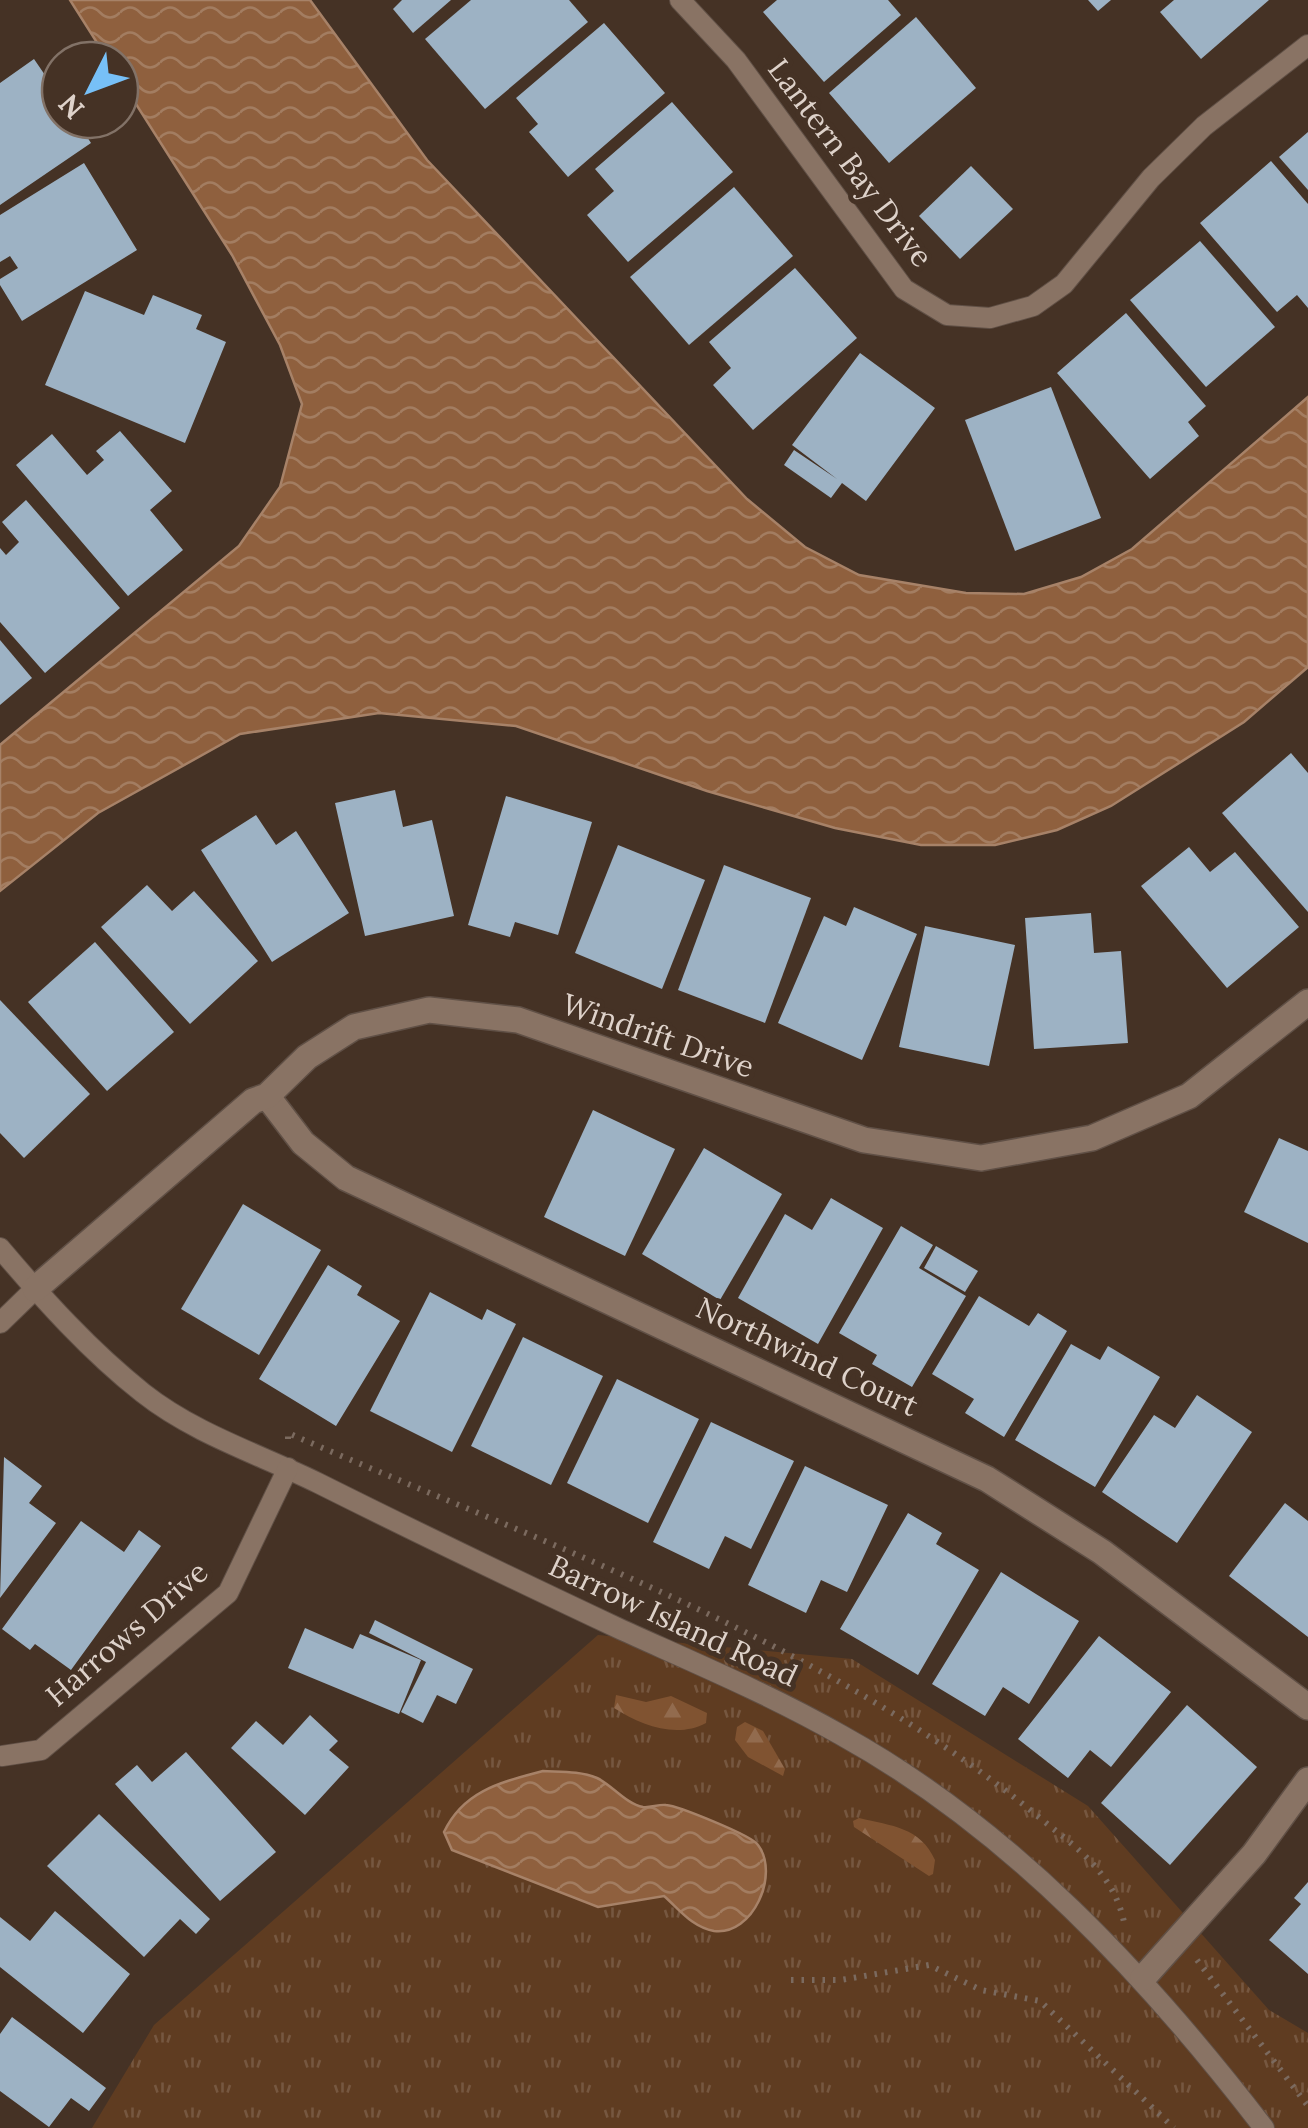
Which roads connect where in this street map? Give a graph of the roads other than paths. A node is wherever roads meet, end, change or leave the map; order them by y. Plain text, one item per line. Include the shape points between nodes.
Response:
1 (680, 0) edge
2 (1308, 45) edge
3 (1308, 1002) edge
4 (267, 1096) junction
5 (0, 1248) edge
6 (35, 1289) junction
7 (0, 1324) edge
8 (288, 1468) junction
9 (1308, 1707) edge
10 (1, 1757) edge
11 (1308, 1780) edge
12 (1144, 1978) junction
13 (1264, 2128) edge

1 - 2 lane, Lantern Bay Drive via 736,60 886,268 904,289 947,316 990,318 1033,306 1064,284 1204,126
3 - 4 street, Windrift Drive via 1189,1096 1092,1138 981,1158 864,1140 518,1020 429,1010 354,1028 306,1057
4 - 6 street, Windrift Drive via 253,1101
4 - 9 street, Northwind Court via 303,1143 346,1178 987,1479 1102,1552
5 - 6 lane, Barrow Island Road
6 - 7 lane
6 - 8 lane, Barrow Island Road via 146,1396 222,1441
8 - 10 lane, Harrows Drive via 228,1592 41,1750
8 - 12 lane, Barrow Island Road via 841,1734 949,1806
11 - 12 street via 1254,1854
12 - 13 lane, Barrow Island Road

